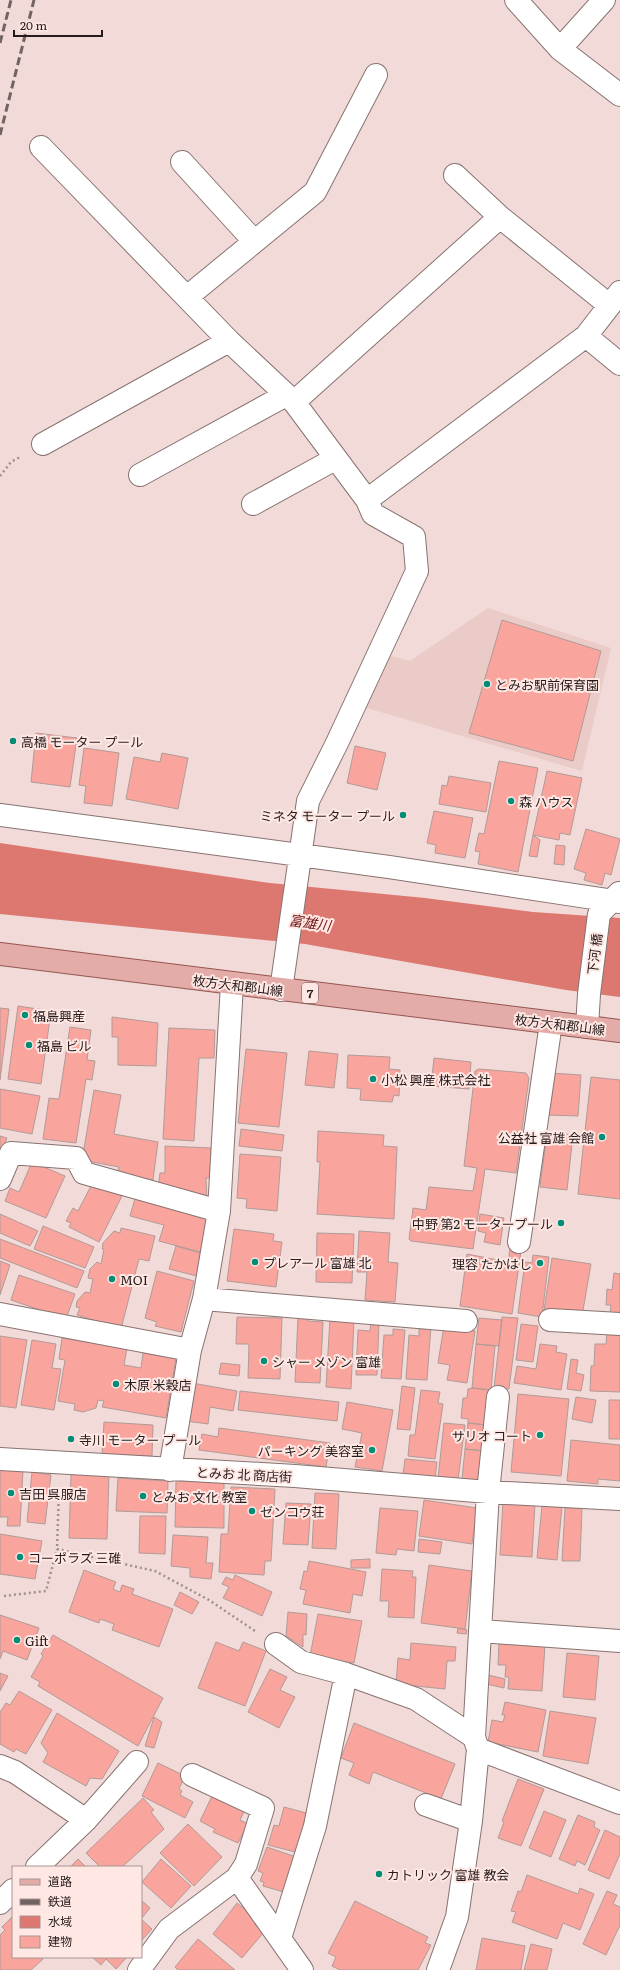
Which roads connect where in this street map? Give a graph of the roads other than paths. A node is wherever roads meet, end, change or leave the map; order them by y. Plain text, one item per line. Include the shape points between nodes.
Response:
1 (516, 0) edge
2 (604, 0) edge
3 (560, 49) junction
4 (376, 75) dead end
5 (620, 95) edge
6 (40, 147) dead end
7 (182, 162) dead end
8 (455, 175) dead end
9 (500, 217) junction
10 (254, 241) junction
11 (187, 297) junction
12 (614, 299) edge
13 (586, 336) junction
14 (229, 342) junction
15 (620, 364) edge
16 (290, 398) junction
17 (43, 444) dead end
18 (335, 459) junction
19 (140, 475) dead end
20 (366, 500) junction
21 (253, 504) dead end
22 (0, 815) edge
23 (298, 856) junction
24 (613, 902) edge
25 (0, 954) edge
26 (232, 984) junction
27 (281, 990) junction
28 (551, 1023) junction
29 (587, 1027) junction
30 (620, 1031) edge
31 (0, 1179) edge
32 (219, 1211) junction
33 (519, 1242) dead end
34 (204, 1299) junction
35 (0, 1314) edge
36 (550, 1320) dead end
37 (466, 1321) dead end
38 (620, 1324) edge
39 (190, 1350) junction
40 (498, 1396) dead end
41 (0, 1459) edge
42 (170, 1470) junction
43 (488, 1492) junction
44 (620, 1499) edge
45 (480, 1631) junction
46 (620, 1641) edge
47 (276, 1644) road end
48 (346, 1674) junction
49 (476, 1743) junction
50 (137, 1762) dead end
51 (0, 1766) edge
52 (192, 1775) dead end
53 (620, 1803) edge
54 (426, 1805) dead end
55 (86, 1820) junction
56 (471, 1821) junction
57 (38, 1866) edge
58 (237, 1878) junction
59 (280, 1938) junction
60 (139, 1970) edge
61 (302, 1970) edge
62 (438, 1970) edge

1 - 3 street
2 - 3 street
3 - 5 street
4 - 10 street via 315,192
6 - 11 street
7 - 10 street
8 - 9 street
9 - 12 street
9 - 16 street
10 - 11 street
11 - 14 street
12 - 13 street
13 - 15 street
13 - 20 street
14 - 16 street
14 - 17 street
16 - 18 street
16 - 19 street
18 - 20 street
18 - 21 street
20 - 23 street via 373,514 414,538 417,571 308,801
22 - 23 street
23 - 24 street via 389,867
23 - 27 street
24 - 29 street, 下河 橋 via 589,994
25 - 26 main road, 枚方大和郡山線 / 7
26 - 27 main road, 枚方大和郡山線 / 7
26 - 32 street
27 - 28 main road, 枚方大和郡山線 / 7
28 - 29 main road, 枚方大和郡山線 / 7
28 - 33 street
29 - 30 main road, 枚方大和郡山線 / 7
31 - 32 street via 11,1153 76,1158 84,1173
32 - 34 street
34 - 37 street
34 - 39 street
35 - 39 street
36 - 38 street
39 - 42 street
40 - 43 street
41 - 42 street, とみお 北 商店街
42 - 43 street, とみお 北 商店街 via 295,1476
43 - 44 street, とみお 北 商店街
43 - 45 street
45 - 46 street
45 - 49 street
47 - 48 street via 302,1662
48 - 49 street via 416,1699
48 - 59 street via 315,1826
49 - 53 street
49 - 56 street
50 - 55 street
51 - 55 street via 16,1772
52 - 58 street via 262,1808 246,1864
54 - 56 street
55 - 57 street
56 - 62 street via 457,1917
58 - 59 street
58 - 60 street via 169,1929
59 - 61 street

